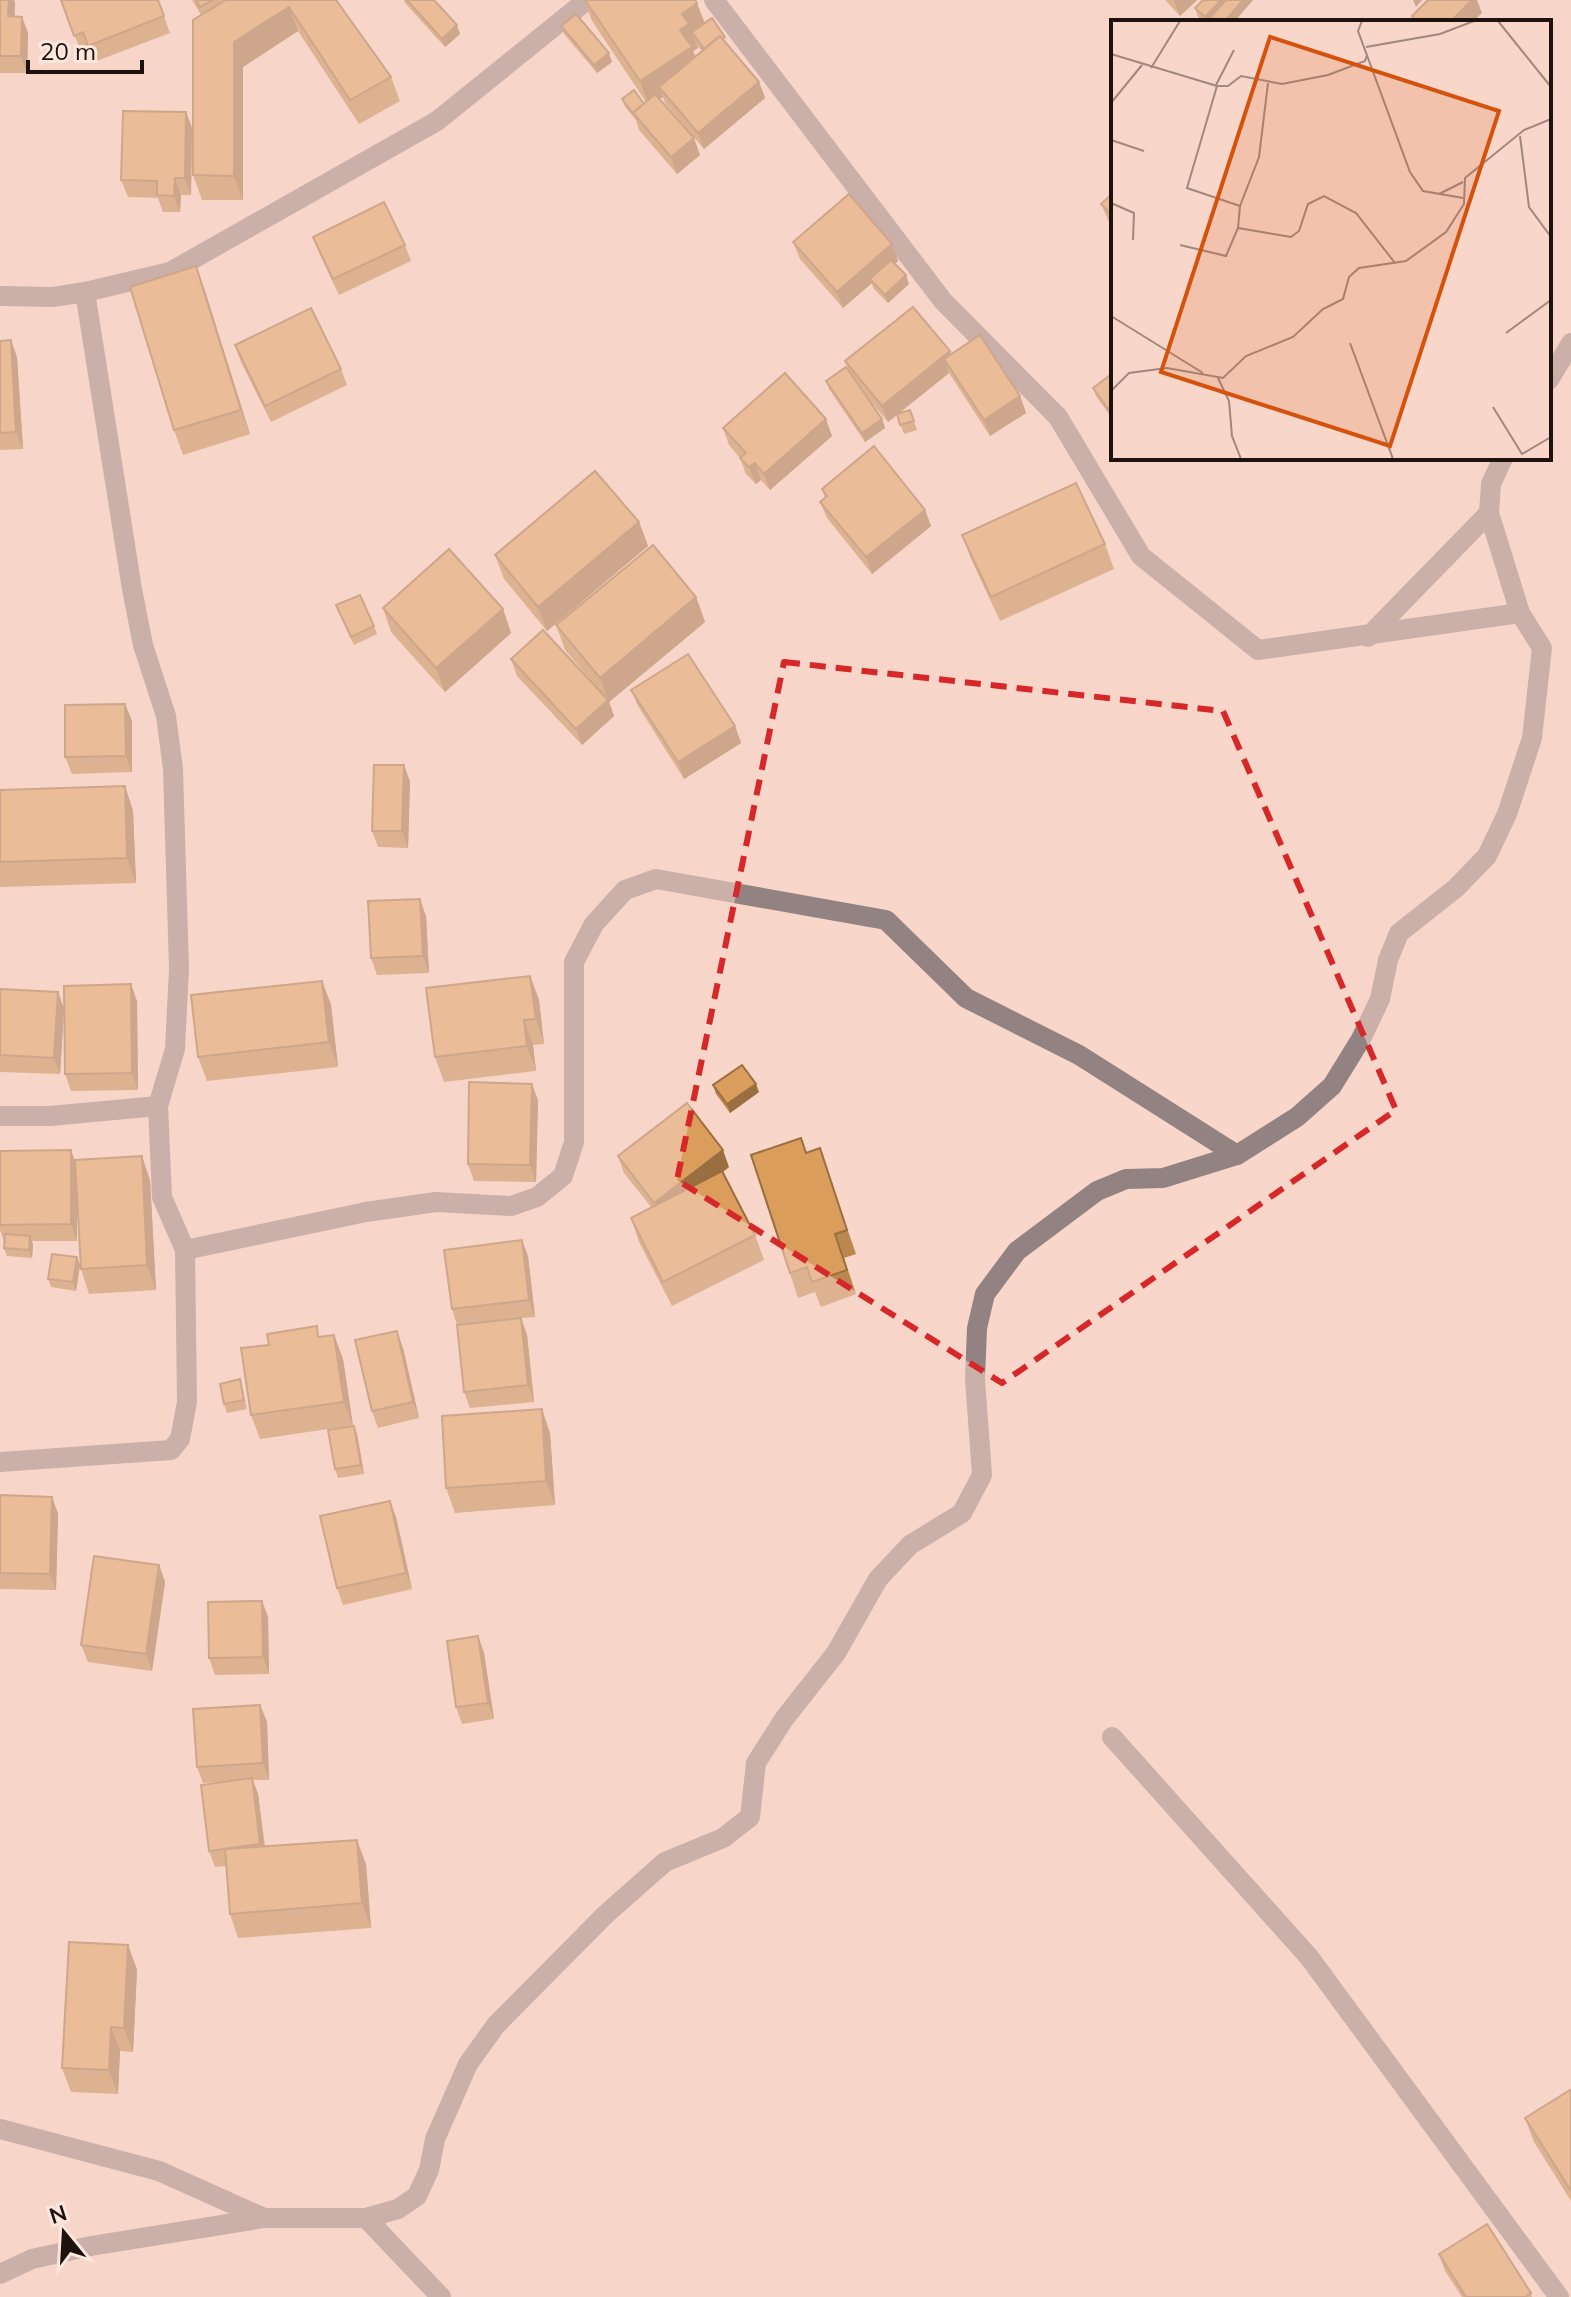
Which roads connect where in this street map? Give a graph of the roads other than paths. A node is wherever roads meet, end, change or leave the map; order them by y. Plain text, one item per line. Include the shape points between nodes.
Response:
1 (587, 0) edge
2 (714, 0) edge
3 (85, 292) junction
4 (0, 296) edge
5 (1571, 343) edge
6 (1551, 377) edge
7 (1502, 460) edge
8 (1489, 513) junction
9 (1520, 613) junction
10 (1368, 637) junction
11 (158, 1106) junction
12 (0, 1116) edge
13 (1237, 1155) junction
14 (185, 1250) junction
15 (0, 1462) edge
16 (1112, 1737) dead end
17 (0, 2129) edge
18 (264, 2218) junction
19 (366, 2218) junction
20 (0, 2274) edge
21 (441, 2297) edge
22 (1559, 2297) edge

1 - 3 street via 437,121 170,272
2 - 10 street via 943,301 1058,417 1141,556 1258,650
3 - 4 street
3 - 11 street via 132,589 166,716 173,769 179,969 175,1049
5 - 6 street
7 - 8 street via 1491,484
8 - 9 street
8 - 10 street
9 - 10 street
9 - 13 street via 1542,648 1532,738 1487,856 1399,933 1380,999 1332,1086 1297,1117
11 - 12 street
11 - 14 street via 162,1197
13 - 14 street via 1079,1055 966,998 886,920 656,879 625,890 594,924 574,962 574,1142 563,1176 537,1197 511,1206 436,1202 366,1212
13 - 19 street via 1163,1178 1126,1179 1097,1191 1017,1251 985,1294 977,1328 982,1475 962,1513 910,1545 878,1579 836,1653 756,1763 750,1817 723,1838 665,1862 496,2025 468,2064 417,2196 398,2209
14 - 15 street via 187,1402 180,1439 171,1450
16 - 22 street via 1309,1957
17 - 18 street via 159,2171
18 - 19 street
18 - 20 street via 91,2246 32,2259
19 - 21 street

